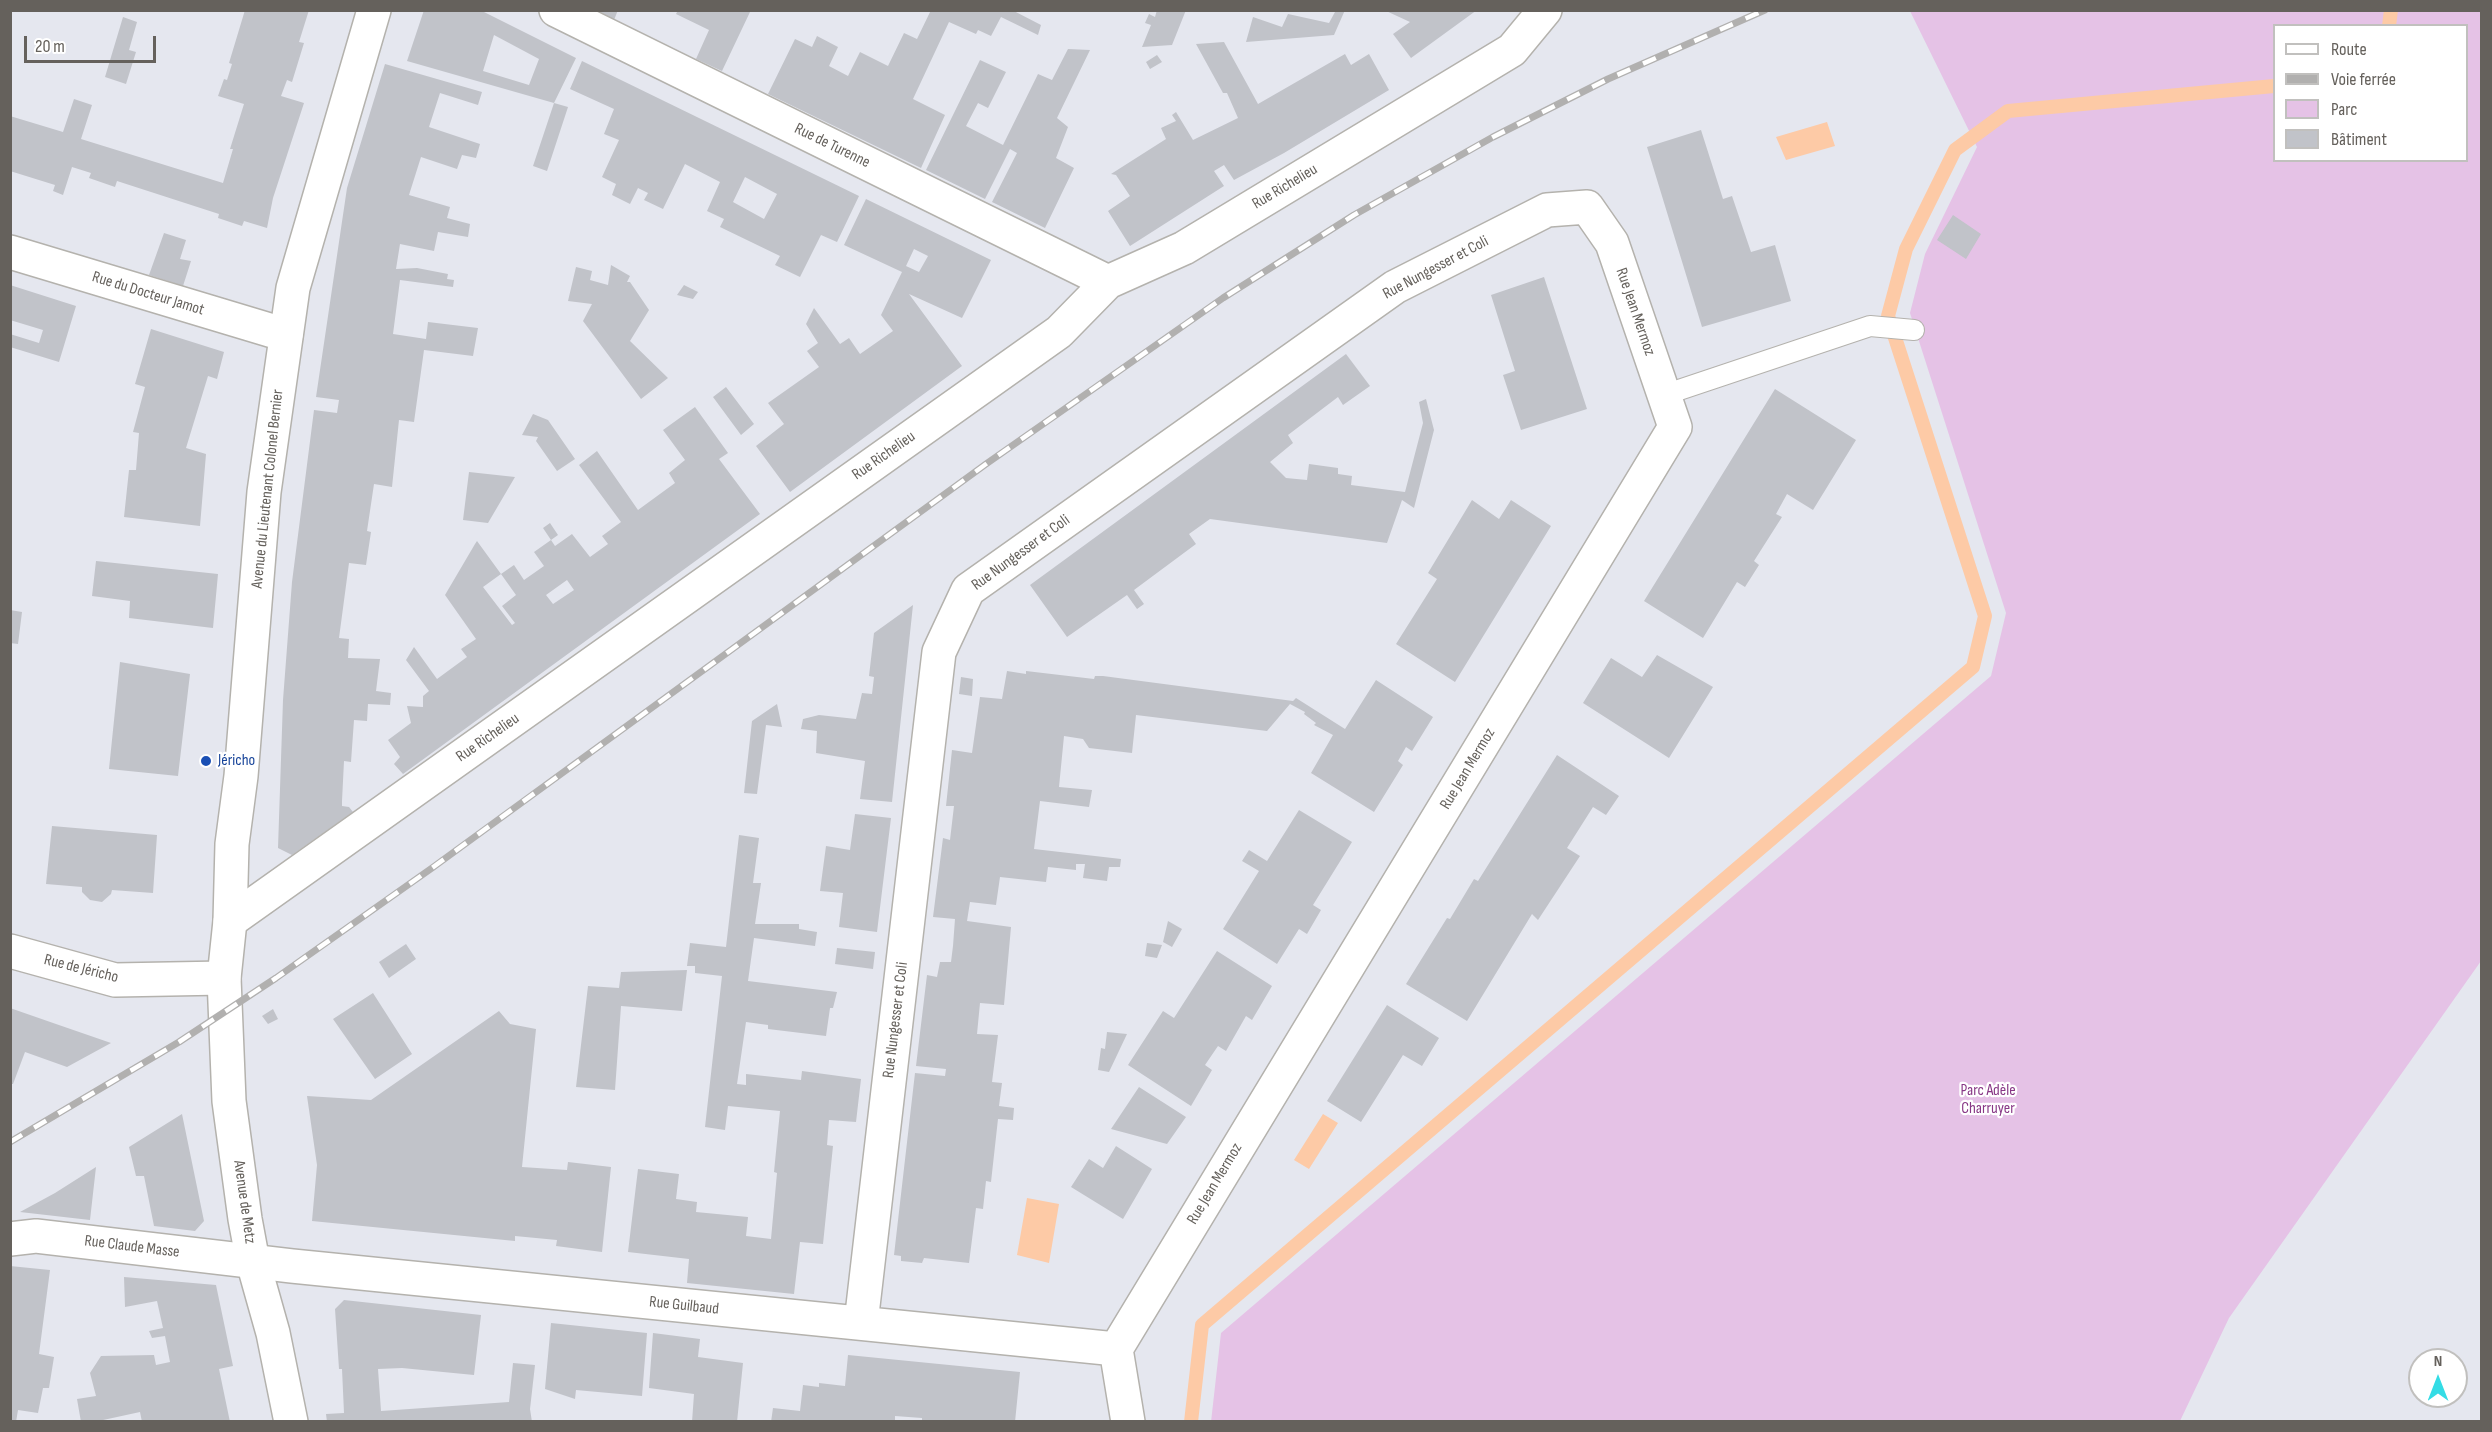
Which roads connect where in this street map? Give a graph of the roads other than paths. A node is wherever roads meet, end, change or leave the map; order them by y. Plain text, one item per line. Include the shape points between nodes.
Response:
1 (374, 10) edge
2 (556, 10) edge
3 (1545, 10) edge
4 (1546, 210) joint
5 (10, 252) edge
6 (1108, 282) junction
7 (1914, 330) dead end
8 (286, 335) junction
9 (1664, 395) junction
10 (230, 921) junction
11 (10, 951) edge
12 (224, 978) junction
13 (10, 1239) edge
14 (253, 1262) junction
15 (861, 1323) junction
16 (1116, 1349) junction
17 (291, 1422) edge
18 (1128, 1422) edge

1 - 8 street, Avenue du Lieutenant Colonel Bernier via 293,288
2 - 6 street, Rue de Turenne
3 - 6 street, Rue Richelieu via 1512,50 1185,248
4 - 9 street, Rue Jean Mermoz via 1587,207 1612,243
4 - 15 street, Rue Nungesser et Coli via 1395,287 968,590 939,652
5 - 8 street, Rue du Docteur Jamot
6 - 10 street, Rue Richelieu via 1059,332
7 - 9 lane via 1870,326
8 - 10 street, Avenue du Lieutenant Colonel Bernier via 264,492 232,844
9 - 16 street, Rue Jean Mermoz via 1675,427
10 - 12 street, Avenue du Lieutenant Colonel Bernier
11 - 12 street, Rue de Jéricho via 115,980
12 - 14 street, Avenue de Metz via 229,1101
13 - 14 street, Rue Claude Masse via 36,1236
14 - 15 street, Rue Guilbaud
14 - 17 street, Avenue de Metz via 273,1333
15 - 16 street, Rue Guilbaud
16 - 18 street

